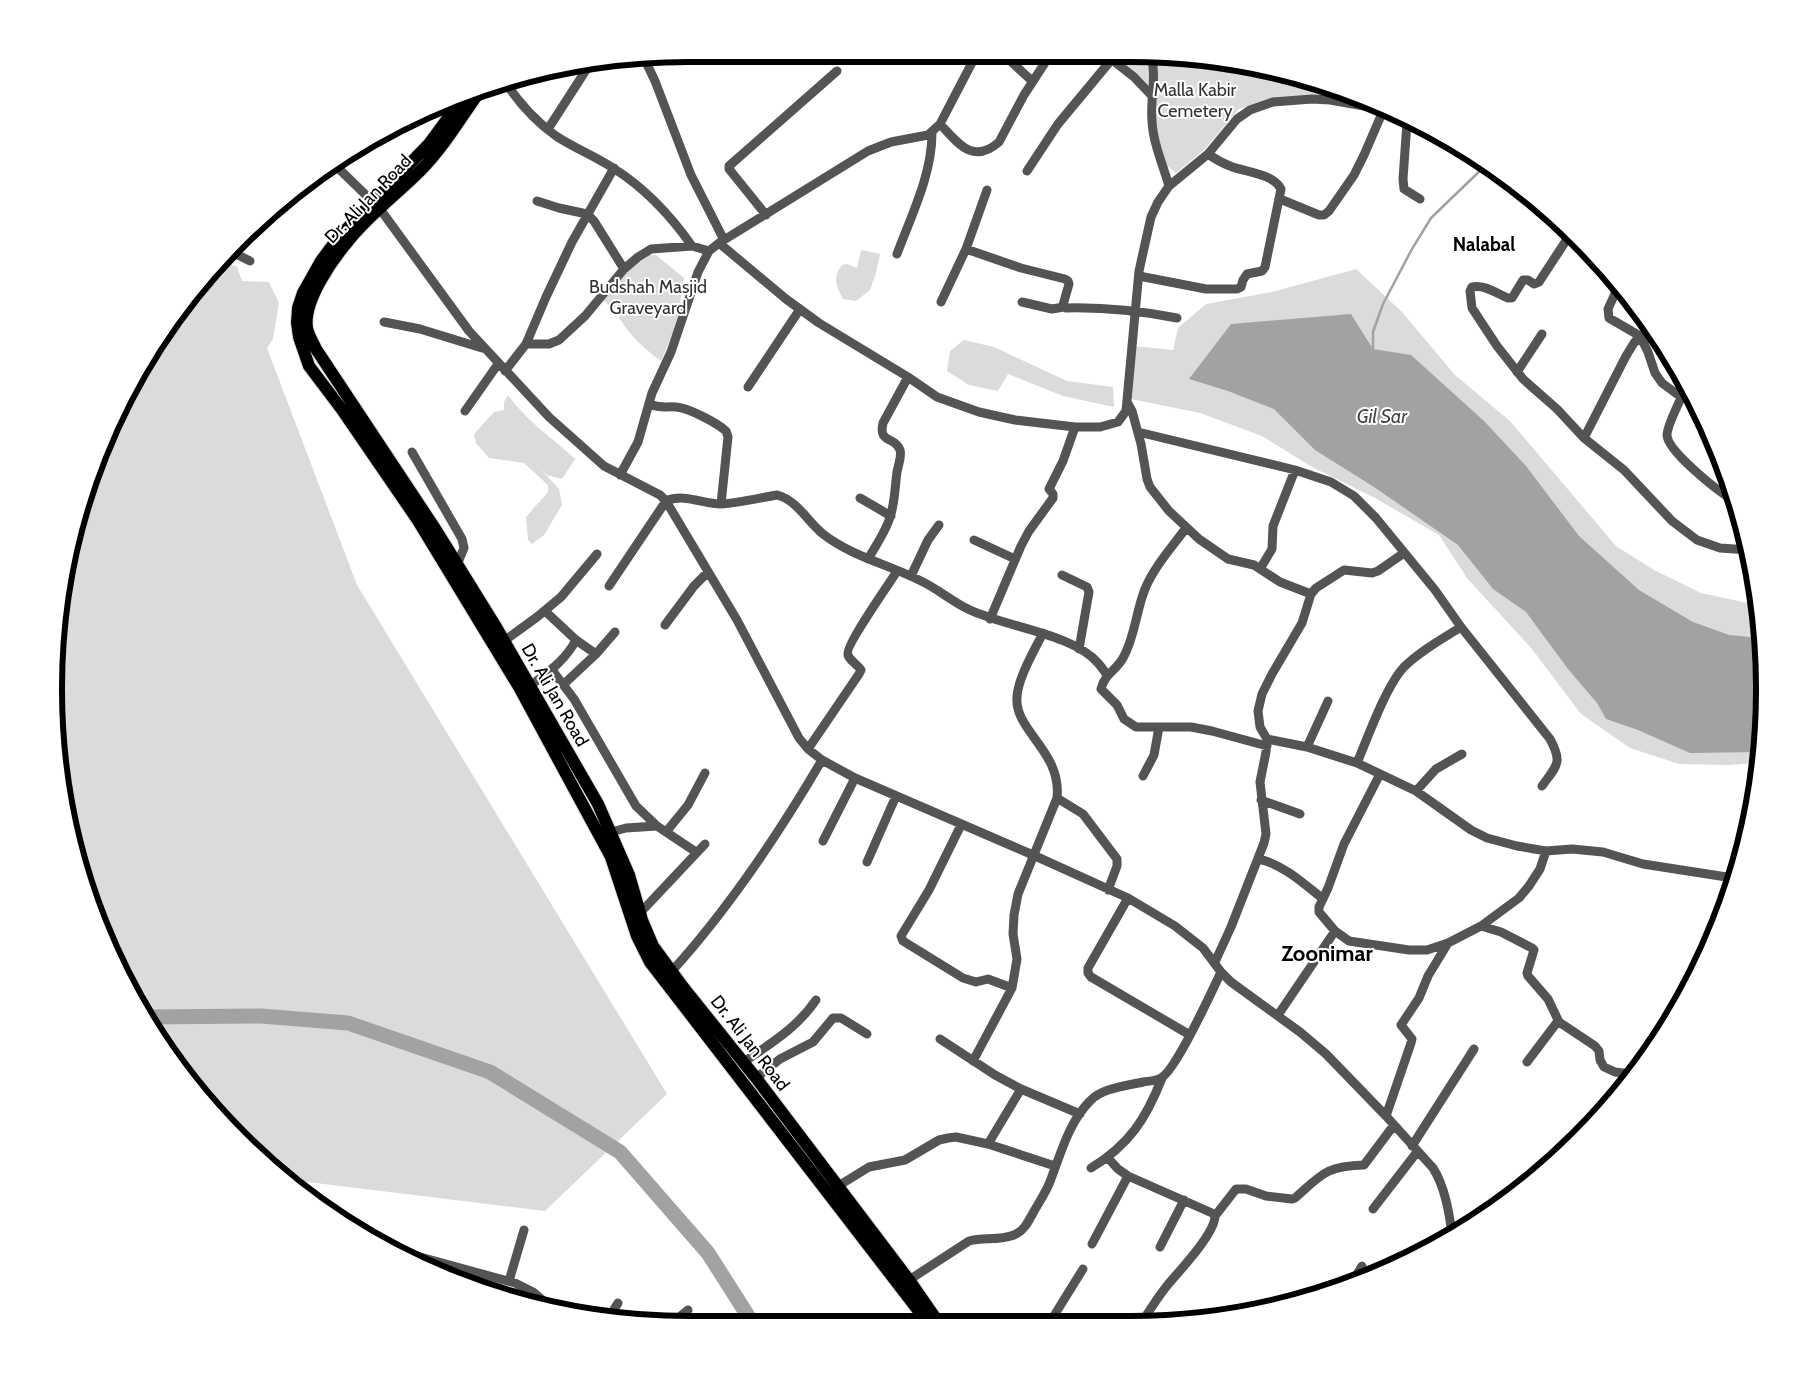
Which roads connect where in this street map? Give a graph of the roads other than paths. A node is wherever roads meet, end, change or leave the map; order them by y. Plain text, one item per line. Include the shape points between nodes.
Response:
1 (972, 62) edge
2 (1012, 62) edge
3 (1045, 62) edge
4 (1105, 62) edge
5 (1115, 62) edge
6 (1152, 63) edge
7 (647, 64) edge
8 (836, 71) dead end
9 (585, 72) edge
10 (1032, 81) junction
11 (510, 89) edge
12 (1152, 97) junction
13 (472, 102) edge
14 (1355, 104) edge
15 (456, 108) edge
16 (1382, 116) edge
17 (940, 124) junction
18 (1407, 127) edge
19 (548, 129) junction
20 (932, 133) junction
21 (1208, 154) junction
22 (614, 168) junction
23 (339, 169) edge
24 (1027, 171) dead end
25 (1169, 186) junction
26 (987, 190) dead end
27 (1280, 198) junction
28 (1420, 199) dead end
29 (537, 201) dead end
30 (376, 205) junction
31 (587, 214) junction
32 (766, 215) junction
33 (1566, 240) edge
34 (722, 242) junction
35 (692, 246) junction
36 (966, 249) junction
37 (709, 251) junction
38 (897, 254) dead end
39 (237, 255) edge
40 (250, 261) dead end
41 (624, 269) junction
42 (1139, 276) junction
43 (1615, 293) edge
44 (941, 302) dead end
45 (1022, 302) dead end
46 (1064, 307) junction
47 (800, 309) junction
48 (1134, 310) junction
49 (1178, 318) dead end
50 (384, 322) dead end
51 (1542, 334) dead end
52 (1640, 336) junction
53 (526, 344) junction
54 (484, 349) junction
55 (502, 368) junction
56 (1517, 372) junction
57 (908, 377) junction
58 (748, 387) dead end
59 (1682, 397) joint
60 (1127, 402) junction
61 (649, 404) junction
62 (465, 411) dead end
63 (1074, 426) junction
64 (1138, 432) junction
65 (1584, 438) junction
66 (412, 452) dead end
67 (1295, 470) junction
68 (620, 475) junction
69 (1725, 495) edge
70 (860, 498) dead end
71 (666, 501) junction
72 (721, 504) junction
73 (891, 516) junction
74 (939, 525) dead end
75 (1186, 528) junction
76 (974, 540) dead end
77 (1740, 549) edge
78 (1404, 553) junction
79 (597, 554) dead end
80 (868, 559) junction
81 (1015, 559) junction
82 (458, 565) junction
83 (1260, 569) junction
84 (897, 571) junction
85 (708, 572) junction
86 (1062, 575) dead end
87 (911, 576) junction
88 (609, 586) dead end
89 (1311, 594) junction
90 (545, 611) junction
91 (990, 619) junction
92 (664, 625) dead end
93 (1461, 627) junction
94 (615, 632) dead end
95 (1042, 633) junction
96 (576, 640) junction
97 (504, 641) junction
98 (1079, 649) junction
99 (596, 654) junction
100 (552, 670) junction
101 (1107, 675) junction
102 (564, 684) junction
103 (530, 686) junction
104 (1328, 701) dead end
105 (1159, 727) junction
106 (1267, 742) junction
107 (1307, 747) junction
108 (808, 749) junction
109 (1462, 754) dead end
110 (822, 760) junction
111 (1356, 763) junction
112 (705, 773) dead end
113 (1380, 774) junction
114 (1143, 776) dead end
115 (855, 778) junction
116 (1542, 786) dead end
117 (1416, 791) junction
118 (896, 796) junction
119 (1057, 798) junction
120 (1261, 800) junction
121 (1300, 814) dead end
122 (961, 825) junction
123 (657, 826) junction
124 (611, 832) junction
125 (666, 832) junction
126 (823, 841) dead end
127 (705, 844) dead end
128 (1546, 851) junction
129 (696, 852) junction
130 (1033, 855) junction
131 (1259, 859) junction
132 (867, 862) dead end
133 (1727, 877) edge
134 (1108, 890) junction
135 (1128, 898) junction
136 (1323, 899) junction
137 (640, 913) junction
138 (1481, 926) junction
139 (1335, 932) junction
140 (1448, 943) junction
141 (1215, 962) junction
142 (672, 971) junction
143 (1221, 972) junction
144 (1012, 988) junction
145 (816, 1000) dead end
146 (1278, 1015) junction
147 (1558, 1021) junction
148 (867, 1034) dead end
149 (1190, 1035) junction
150 (940, 1039) dead end
151 (1474, 1049) dead end
152 (973, 1060) junction
153 (744, 1062) junction
154 (1527, 1062) dead end
155 (1624, 1073) edge
156 (756, 1078) junction
157 (1162, 1078) junction
158 (1020, 1089) junction
159 (1080, 1114) junction
160 (1386, 1116) junction
161 (1394, 1125) junction
162 (988, 1144) junction
163 (1415, 1149) junction
164 (1108, 1158) junction
165 (1055, 1166) junction
166 (1091, 1168) dead end
167 (1128, 1176) junction
168 (834, 1189) junction
169 (1184, 1200) junction
170 (1373, 1209) dead end
171 (1215, 1216) junction
172 (1451, 1227) edge
173 (524, 1230) dead end
174 (1092, 1244) dead end
175 (1160, 1247) dead end
176 (432, 1260) edge
177 (1362, 1266) dead end
178 (1083, 1269) dead end
179 (1358, 1272) edge
180 (909, 1280) junction
181 (508, 1281) junction
182 (538, 1297) edge
183 (618, 1303) dead end
184 (688, 1310) dead end
185 (613, 1311) edge
186 (1147, 1315) edge
187 (681, 1316) edge
188 (923, 1316) edge
189 (934, 1316) edge
190 (1054, 1316) edge

1 - 17 street
2 - 10 street
3 - 10 street
4 - 24 street
5 - 12 street
6 - 12 street
7 - 34 street via 691,175
8 - 32 street via 729,166
9 - 19 street
10 - 17 street via 993,148 981,152 966,149
11 - 19 street
12 - 25 street via 1154,136
13 - 30 main road, Dr. Ali Jan Road via 421,170
14 - 21 street via 1312,99 1272,102 1250,110 1238,119
15 - 30 main road, Dr. Ali Jan Road
16 - 27 street via 1354,175 1329,211 1319,214
17 - 20 street
18 - 28 street via 1404,189
19 - 22 street
20 - 32 street via 868,151
20 - 38 street via 924,180
21 - 25 street
21 - 27 street via 1232,167 1257,173 1274,182 1281,189
22 - 31 street
22 - 35 street via 663,208
23 - 30 street
25 - 42 street via 1151,218
26 - 36 street
27 - 42 street via 1265,267 1262,271 1247,274 1242,287 1206,290
29 - 31 street
30 - 54 street
30 - 82 main road, Dr. Ali Jan Road via 325,273 313,296 307,328 316,349
30 - 168 main road, Dr. Ali Jan Road via 338,238 303,293 298,308 298,337 309,366 417,519 520,687 611,857 637,936 650,962
31 - 41 street
31 - 53 street
32 - 34 street
33 - 56 street via 1536,284 1524,280 1514,296 1508,298 1476,286 1470,292 1475,315
34 - 37 street
34 - 47 street
35 - 37 street
35 - 41 street via 651,250
36 - 44 street
36 - 46 street via 1065,279 1069,284
37 - 61 street via 698,272 676,339
39 - 40 street
41 - 53 street via 585,316 559,340 549,344
42 - 48 street
43 - 52 street via 1608,309 1609,318
45 - 46 street via 1052,309
46 - 48 street
47 - 57 street
47 - 58 street
48 - 49 street
48 - 60 street
50 - 54 street via 428,331
51 - 56 street
52 - 59 street via 1655,373 1662,383
52 - 65 street via 1626,356
53 - 55 street
54 - 55 street
55 - 62 street
55 - 68 street via 588,453
56 - 65 street
57 - 63 street via 937,397 979,412 1015,420
57 - 73 street via 881,432 900,450
59 - 69 street via 1667,432 1668,442 1689,466
60 - 63 street via 1126,411 1118,422 1100,427
60 - 64 street
61 - 68 street via 638,442
61 - 72 street via 659,408 678,407 726,431
63 - 81 street via 1063,461 1049,489 1054,494 1053,498
64 - 67 street
64 - 75 street via 1150,487
65 - 77 street via 1624,470 1672,521 1697,540 1720,548
66 - 82 street via 462,539 464,548
67 - 78 street via 1331,482 1354,496
67 - 83 street via 1273,526 1272,549
68 - 71 street
70 - 73 street
71 - 72 street via 681,498
71 - 85 street
71 - 88 street
72 - 80 street via 784,497 818,530
73 - 80 street
74 - 87 street
75 - 83 street via 1228,559
75 - 101 street via 1145,588 1127,650
76 - 81 street
78 - 89 street via 1372,573 1344,570
78 - 93 street
79 - 90 street via 572,586
80 - 84 street
81 - 91 street
82 - 97 main road, Dr. Ali Jan Road
83 - 89 street via 1280,582
84 - 87 street
84 - 108 street via 847,650 848,656 861,670 859,674
85 - 92 street
85 - 108 street
86 - 98 street via 1087,587 1089,592
87 - 91 street
89 - 106 street via 1302,624 1262,694 1258,719
90 - 96 street
90 - 97 street
91 - 95 street
93 - 111 street via 1403,668
93 - 116 street via 1550,739 1558,762
94 - 99 street
95 - 98 street
95 - 119 street via 1018,688 1017,699 1024,722 1054,768
96 - 99 street
96 - 100 street
97 - 103 main road, Dr. Ali Jan Road
98 - 101 street via 1097,662
99 - 102 street
100 - 102 street
100 - 103 street
101 - 105 street via 1101,689 1117,706 1124,720 1136,727
102 - 123 street via 632,800
103 - 124 main road, Dr. Ali Jan Road
104 - 107 street
105 - 106 street via 1212,730
105 - 114 street via 1154,755
106 - 107 street
106 - 120 street via 1260,782
107 - 111 street
108 - 110 street
109 - 117 street via 1436,769
110 - 115 street
110 - 142 street via 740,889
111 - 113 street
112 - 125 street via 688,805
113 - 117 street
113 - 136 street via 1344,844
115 - 118 street
115 - 126 street
117 - 128 street via 1479,834
118 - 122 street
118 - 132 street
119 - 130 street
119 - 134 street via 1083,814 1117,859
120 - 121 street
120 - 131 street via 1266,834
122 - 130 street
122 - 144 street via 901,939 963,978 976,982 988,979
123 - 124 street
123 - 125 street
124 - 137 main road, Dr. Ali Jan Road
125 - 129 street
127 - 129 street
128 - 133 street via 1603,852 1644,864
128 - 138 street via 1529,886
129 - 137 street
130 - 134 street
130 - 144 street via 1018,894 1014,915 1017,960
131 - 136 street via 1288,871
131 - 141 street
134 - 135 street
135 - 141 street via 1194,939
135 - 149 street via 1088,973
136 - 139 street via 1319,912
137 - 142 main road, Dr. Ali Jan Road via 653,946
138 - 140 street
138 - 147 street via 1501,932 1534,950 1528,976 1548,999
139 - 140 street via 1357,944 1409,950 1427,950
139 - 146 street
140 - 160 street via 1419,998 1401,1024 1412,1039
141 - 143 street
142 - 153 main road, Dr. Ali Jan Road
143 - 146 street
143 - 149 street
144 - 152 street
145 - 153 street via 787,1032
146 - 160 street via 1326,1054
147 - 154 street
147 - 155 street via 1595,1046 1604,1067
148 - 156 street via 841,1018 833,1018 813,1042 780,1059
149 - 157 street
150 - 152 street
151 - 163 street
152 - 158 street
153 - 156 main road, Dr. Ali Jan Road
156 - 168 main road, Dr. Ali Jan Road
157 - 159 street via 1101,1093
157 - 164 street via 1130,1138
158 - 159 street
158 - 162 street
159 - 165 street
160 - 161 street
161 - 163 street
161 - 171 street via 1364,1165 1324,1173 1292,1199 1236,1189
162 - 165 street
162 - 168 street via 956,1137 940,1140 905,1160 869,1167
163 - 170 street
163 - 172 street via 1439,1177
164 - 166 street
164 - 167 street
165 - 180 street via 1051,1181 1020,1232 1004,1238 969,1241
167 - 169 street
167 - 174 street
168 - 180 main road, Dr. Ali Jan Road
168 - 188 main road, Dr. Ali Jan Road
169 - 171 street
169 - 175 street
171 - 186 street via 1203,1240
173 - 181 street
176 - 181 street
177 - 179 street
178 - 190 street
180 - 189 main road, Dr. Ali Jan Road
181 - 182 street
183 - 185 street
184 - 187 street

